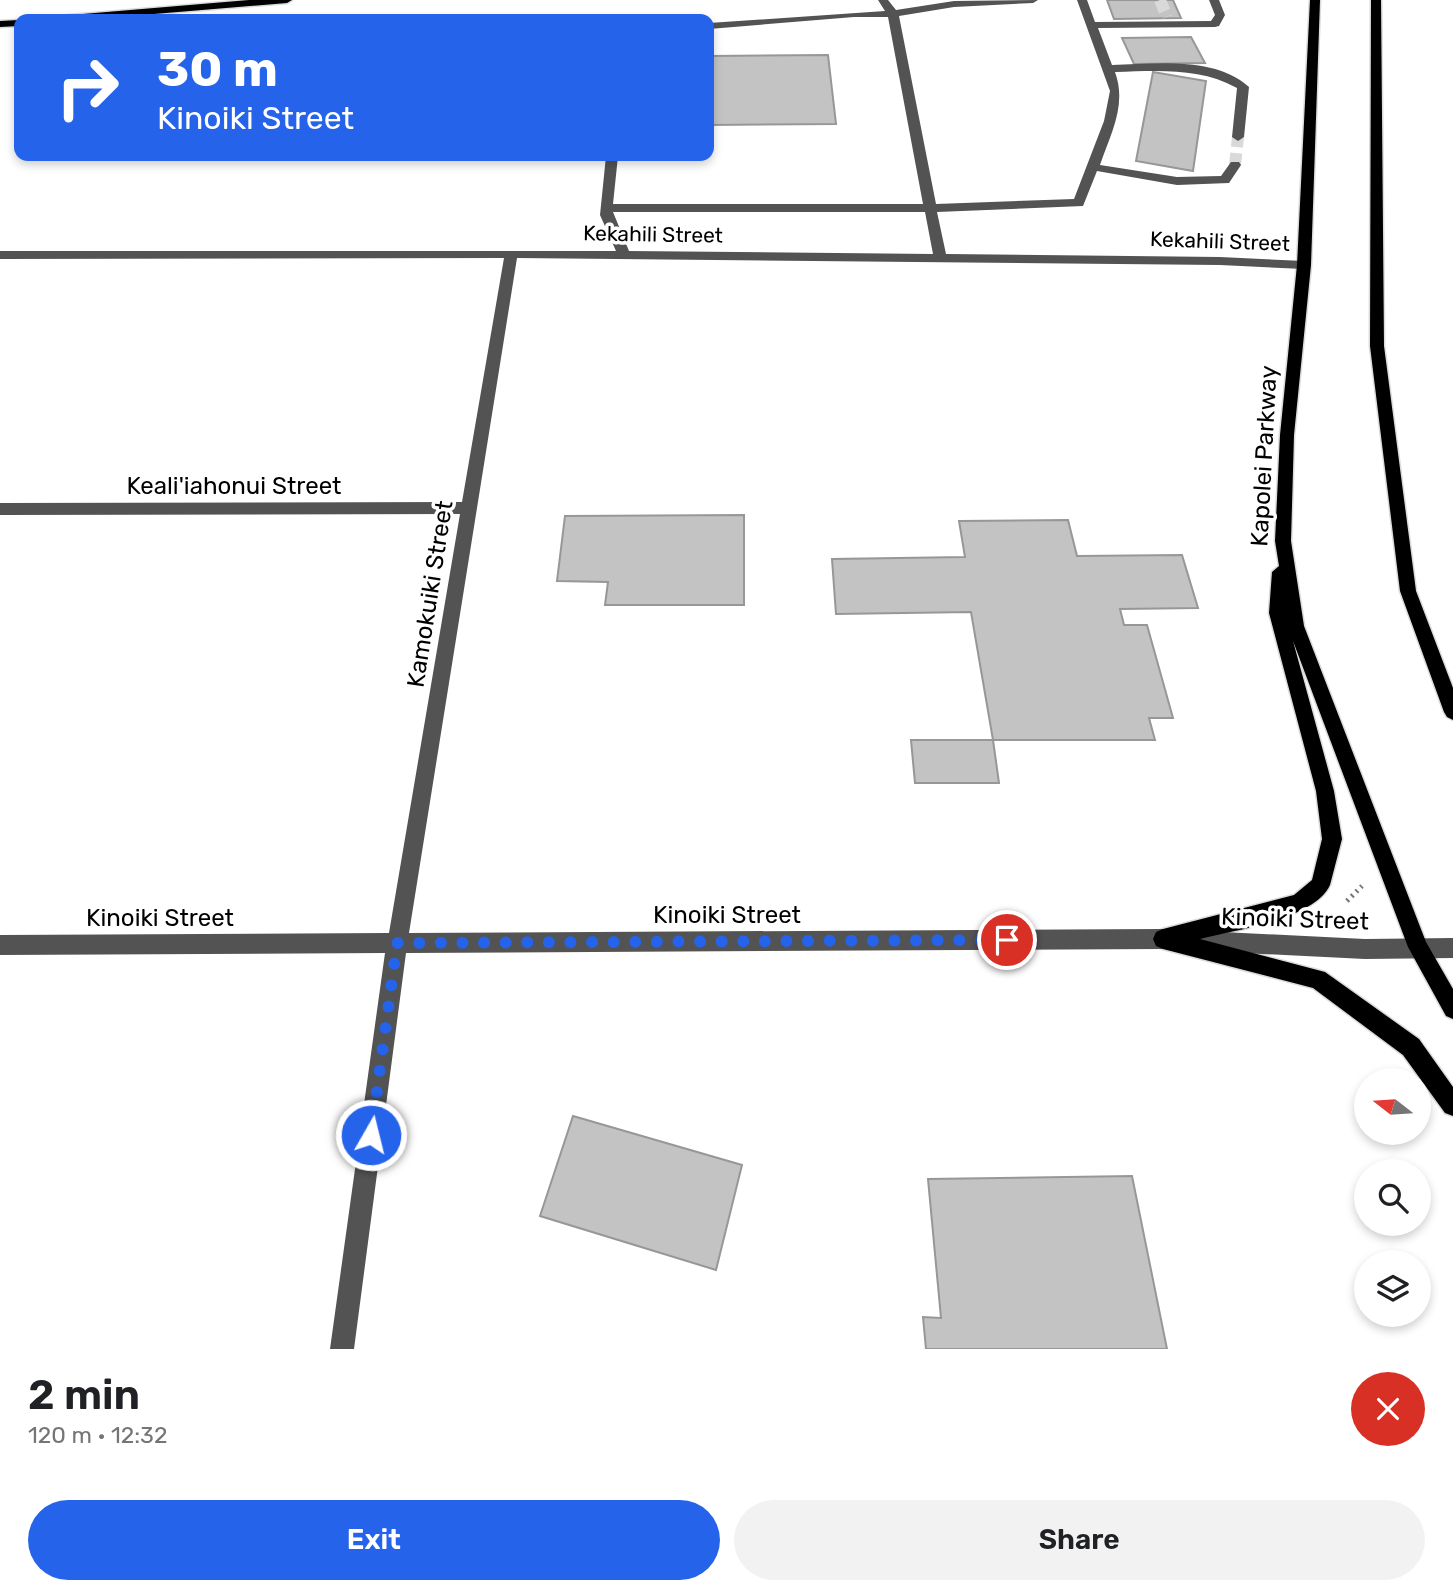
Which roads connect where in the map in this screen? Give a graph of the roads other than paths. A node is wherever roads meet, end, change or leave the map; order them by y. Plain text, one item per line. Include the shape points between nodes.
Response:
1 (287, 0) edge
2 (883, 0) edge
3 (1033, 0) edge
4 (1082, 0) edge
5 (1214, 0) edge
6 (1315, 0) edge
7 (1376, 0) edge
8 (119, 14) edge
9 (893, 14) junction
10 (1091, 25) junction
11 (714, 26) edge
12 (1107, 69) junction
13 (1238, 137) tunnel mouth
14 (612, 161) edge
15 (1235, 165) dead end
16 (1093, 167) junction
17 (607, 208) junction
18 (931, 208) junction
19 (511, 254) junction
20 (624, 255) junction
21 (0, 256) edge
22 (940, 258) junction
23 (1304, 265) junction
24 (469, 508) junction
25 (0, 509) edge
26 (1283, 541) junction
27 (1432, 656) junction
28 (1453, 678) edge
29 (1453, 712) edge
30 (1163, 939) junction
31 (397, 943) junction
32 (0, 944) edge
33 (1418, 947) junction
34 (1453, 948) edge
35 (1453, 1009) edge
36 (1453, 1105) edge
37 (342, 1349) edge

1 - 8 main road
2 - 9 street
3 - 9 street via 954,4
4 - 10 street
5 - 10 street via 1220,15 1215,24
6 - 23 main road, Kapolei Parkway
7 - 27 main road via 1377,346 1408,591
9 - 11 street via 854,13
9 - 18 street
10 - 12 street
12 - 13 street via 1175,68 1228,77 1243,87
12 - 16 street via 1116,91
14 - 17 street
15 - 16 street via 1225,180 1204,183
16 - 18 street via 1079,203
17 - 18 street
17 - 20 street
18 - 22 street
19 - 20 street, Kekahili Street
19 - 21 street, Kekahili Street
19 - 24 street, Kamokuiki Street
20 - 22 street, Kekahili Street
22 - 23 street, Kekahili Street
23 - 26 main road, Kapolei Parkway via 1287,435
24 - 25 street, Keali'iahonui Street
24 - 31 street, Kamokuiki Street
26 - 30 main road via 1277,613 1325,791 1332,839 1320,885 1299,903
26 - 33 main road, Kapolei Parkway via 1296,626
27 - 28 main road
27 - 29 main road
30 - 31 street, Kinoiki Street
30 - 33 street, Kinoiki Street via 1366,949
30 - 36 main road via 1318,979 1412,1047
31 - 32 street, Kinoiki Street
31 - 37 street, Kamokuiki Street
33 - 34 street, Kinoiki Street
33 - 35 main road, Kapolei Parkway

